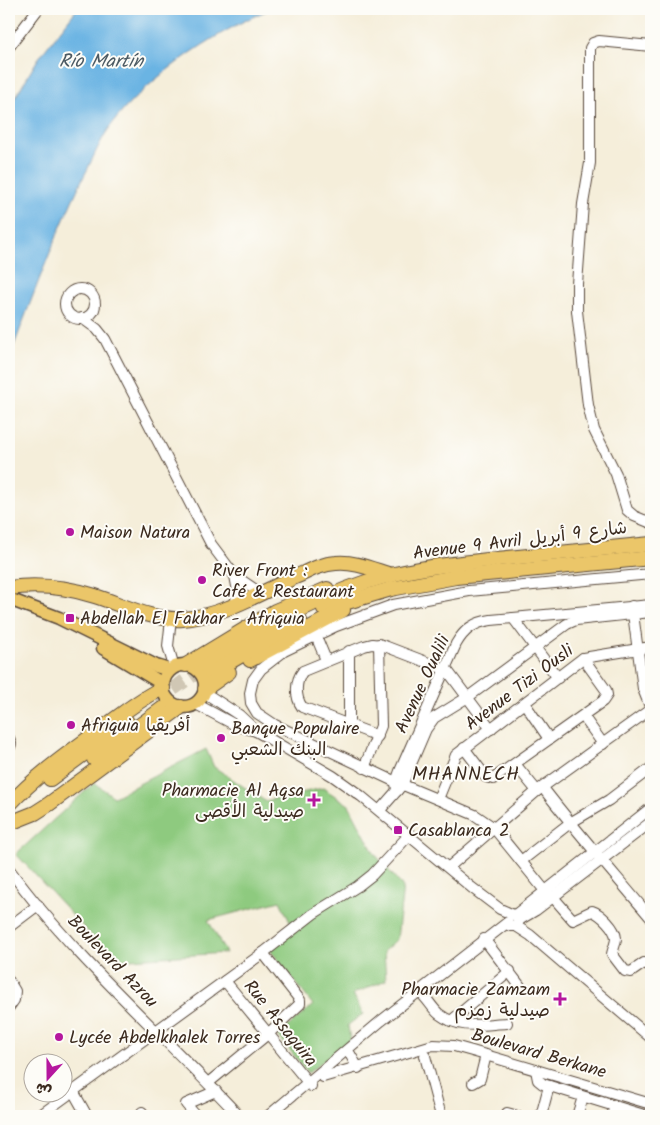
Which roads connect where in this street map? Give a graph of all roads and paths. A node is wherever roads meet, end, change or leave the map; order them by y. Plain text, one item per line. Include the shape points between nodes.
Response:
1 (38, 9) edge
2 (651, 46) edge
3 (9, 47) edge
4 (94, 308) junction
5 (82, 318) junction
6 (105, 339) junction
7 (651, 523) edge
8 (651, 544) edge
9 (651, 558) edge
10 (651, 574) edge
11 (392, 575) junction
12 (235, 576) junction
13 (365, 583) junction
14 (9, 588) edge
15 (386, 591) junction
16 (260, 593) junction
17 (9, 599) edge
18 (651, 604) edge
19 (235, 605) junction
20 (9, 608) edge
21 (633, 610) junction
22 (651, 612) edge
23 (513, 618) junction
24 (171, 619) junction
25 (565, 619) junction
26 (316, 636) junction
27 (378, 644) junction
28 (651, 647) edge
29 (534, 648) junction
30 (638, 648) junction
31 (348, 652) junction
32 (583, 658) junction
33 (326, 660) junction
34 (176, 667) junction
35 (447, 670) junction
36 (558, 678) junction
37 (163, 686) junction
38 (205, 691) junction
39 (468, 697) junction
40 (196, 704) junction
41 (525, 704) junction
42 (181, 707) junction
43 (651, 709) edge
44 (431, 715) junction
45 (582, 716) junction
46 (349, 726) junction
47 (491, 729) junction
48 (256, 731) junction
49 (378, 736) junction
50 (9, 738) edge
51 (549, 739) junction
52 (603, 744) junction
53 (464, 748) junction
54 (9, 749) edge
55 (515, 764) junction
56 (364, 768) junction
57 (651, 768) edge
58 (398, 786) junction
59 (540, 790) junction
60 (438, 799) junction
61 (9, 807) edge
62 (380, 810) junction
63 (649, 811) edge
64 (651, 822) edge
65 (570, 823) junction
66 (10, 824) edge
67 (494, 828) junction
68 (410, 834) junction
69 (600, 856) junction
70 (521, 861) junction
71 (449, 867) junction
72 (9, 869) edge
73 (550, 894) junction
74 (38, 905) junction
75 (651, 918) edge
76 (513, 921) junction
77 (9, 926) edge
78 (486, 942) junction
79 (263, 953) junction
80 (651, 966) edge
81 (510, 971) junction
82 (9, 981) edge
83 (225, 981) junction
84 (520, 986) dead end
85 (421, 993) junction
86 (9, 1007) edge
87 (451, 1022) junction
88 (507, 1023) dead end
89 (156, 1031) junction
90 (269, 1033) junction
91 (651, 1038) edge
92 (350, 1054) junction
93 (486, 1055) junction
94 (425, 1056) dead end
95 (358, 1068) junction
96 (536, 1070) junction
97 (321, 1075) junction
98 (310, 1084) junction
99 (474, 1084) dead end
100 (549, 1086) junction
101 (212, 1087) junction
102 (73, 1091) junction
103 (583, 1097) junction
104 (651, 1104) edge
105 (613, 1111) edge
106 (507, 1113) dead end
107 (39, 1116) edge
108 (87, 1116) edge
109 (196, 1116) edge
110 (239, 1116) edge
111 (268, 1116) edge
112 (275, 1116) edge
113 (441, 1116) edge
114 (518, 1116) edge
115 (540, 1116) edge
116 (577, 1116) edge
117 (647, 1116) edge

1 - 3 street
2 - 7 street via 599,42 591,45 588,51 590,163 583,204 577,289 590,418 616,474 627,510
4 - 5 street via 90,315
4 - 5 street via 93,298 87,291 78,289 70,293 65,301 67,311 73,317
4 - 6 street
5 - 6 street
6 - 12 street via 204,533
8 - 11 highway, Avenue 9 Avril شارع 9 أبريل via 451,564
9 - 15 highway, Avenue 9 Avril شارع 9 أبريل via 456,577
10 - 26 street via 433,596 369,612
11 - 13 highway, Avenue 9 Avril شارع 9 أبريل
11 - 16 highway via 351,564 332,563 313,568
12 - 16 street
12 - 19 street via 238,590
13 - 15 highway, Avenue 9 Avril شارع 9 أبريل via 276,622 208,670 308,617 339,604
13 - 34 highway via 338,586 304,597
14 - 24 highway via 44,586 67,589
15 - 38 highway via 241,664
16 - 19 highway
17 - 34 main road via 59,618 156,666
18 - 21 street, Avenue Oualili
19 - 24 highway via 198,618
20 - 37 main road via 82,637
21 - 22 street, Avenue Oualili
21 - 25 street, Avenue Oualili
21 - 30 street
23 - 25 street, Avenue Oualili
23 - 29 street
23 - 35 street, Avenue Oualili via 479,622 468,629 456,644
24 - 34 street via 168,646
25 - 29 street
26 - 33 street
26 - 56 street via 284,651 261,669 253,680 252,703 257,713 275,725
27 - 31 street via 368,644
27 - 35 street
27 - 49 street via 382,718
28 - 30 street, Avenue Tizi Ousli
29 - 36 street
29 - 39 street
30 - 32 street, Avenue Tizi Ousli
30 - 43 street via 643,689
31 - 33 street
31 - 46 street
32 - 36 street, Avenue Tizi Ousli
32 - 45 street via 607,693 603,701
33 - 46 street via 308,667 301,674 299,703 302,708
34 - 37 main road
34 - 38 main road via 194,667 202,674
35 - 39 street
35 - 44 street, Avenue Oualili
36 - 41 street, Avenue Tizi Ousli
37 - 42 main road via 168,700
37 - 61 highway via 29,785
38 - 40 main road
38 - 48 street
39 - 44 street
39 - 47 street
40 - 42 main road
40 - 48 street via 237,726
41 - 47 street, Avenue Tizi Ousli
41 - 51 street
42 - 66 highway via 49,804
43 - 52 street
44 - 58 street, Avenue Oualili
45 - 51 street
45 - 52 street
46 - 49 street
47 - 53 street, Avenue Tizi Ousli
48 - 62 street via 333,776
49 - 56 street
50 - 54 street
51 - 55 street
52 - 59 street
53 - 55 street via 486,777 493,779
53 - 60 street, Avenue Tizi Ousli via 456,755
55 - 59 street
56 - 58 street
57 - 65 street via 609,800
58 - 60 street
58 - 62 street, Avenue Oualili
59 - 65 street
59 - 67 street
60 - 67 street via 475,815
61 - 66 highway via 159,705
62 - 68 street
63 - 69 street
64 - 69 street
65 - 69 street
65 - 70 street
67 - 70 street
67 - 71 street
68 - 71 street
68 - 79 street via 372,875 312,914
69 - 73 street
69 - 75 street
70 - 73 street
71 - 76 street
72 - 74 street, Boulevard Azrou
73 - 76 street
73 - 80 street via 575,921 592,911 601,916 614,932 616,941 612,954 625,971 629,973 644,963
74 - 77 street
74 - 89 street, Boulevard Azrou
76 - 78 street
76 - 91 street
78 - 81 street
78 - 85 street
79 - 83 street
79 - 90 street via 300,1000 300,1004
81 - 84 street
81 - 87 street
82 - 86 street via 15,991
83 - 89 street
83 - 90 street, Rue Assaguira
85 - 87 street via 439,1014
85 - 92 street
85 - 97 street
87 - 88 street via 480,1026
89 - 101 street, Boulevard Azrou
89 - 102 street
90 - 98 street, Rue Assaguira
90 - 101 street
92 - 95 street
92 - 97 street
93 - 95 street, Boulevard Berkane via 454,1046 433,1045
93 - 96 street, Boulevard Berkane
93 - 99 street via 480,1079
94 - 113 street
95 - 97 street, Boulevard Berkane
96 - 100 street via 538,1080
96 - 104 street, Boulevard Berkane
97 - 98 street
98 - 111 street
98 - 112 street
100 - 103 street
100 - 115 street
101 - 109 street via 186,1104
101 - 110 street, Boulevard Azrou
102 - 107 street
102 - 108 street
103 - 105 street
103 - 116 street
105 - 117 street
106 - 114 street

